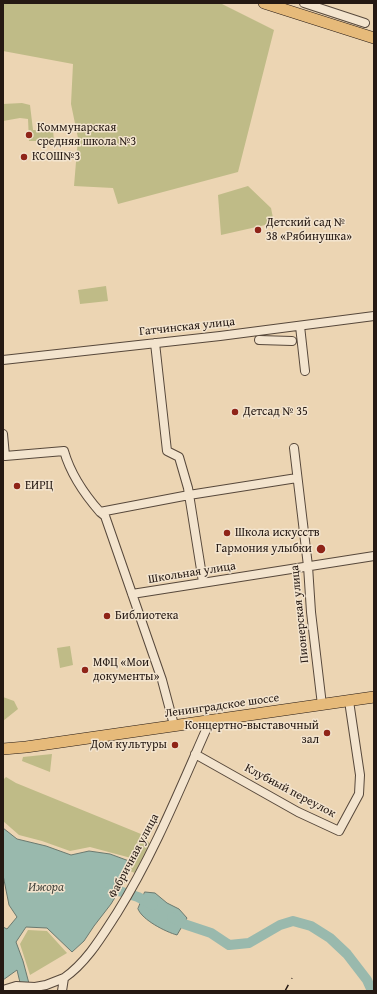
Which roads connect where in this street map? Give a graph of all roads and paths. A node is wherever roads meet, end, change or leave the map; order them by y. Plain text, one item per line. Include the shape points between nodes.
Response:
1 (264, 3) edge
2 (304, 3) edge
3 (365, 23) dead end
4 (374, 38) edge
5 (374, 316) edge
6 (300, 326) junction
7 (259, 340) dead end
8 (292, 341) dead end
9 (155, 343) junction
10 (3, 360) edge
11 (305, 370) dead end
12 (3, 434) edge
13 (294, 448) dead end
14 (297, 478) junction
15 (189, 495) junction
16 (100, 512) junction
17 (374, 556) edge
18 (308, 566) junction
19 (203, 582) junction
20 (132, 594) junction
21 (374, 697) edge
22 (349, 701) junction
23 (322, 705) junction
24 (210, 721) junction
25 (174, 725) junction
26 (3, 749) edge
27 (195, 754) junction
28 (64, 978) junction
29 (3, 990) edge
30 (62, 991) edge

1 - 4 main road
2 - 3 street
5 - 6 street, Гатчинская улица
6 - 9 street, Гатчинская улица
6 - 11 street
7 - 8 street
9 - 10 street, Гатчинская улица
9 - 15 street via 167,452 179,457
12 - 16 street via 5,456 64,450 68,465
13 - 14 street, Пионерская улица
14 - 15 street
14 - 18 street, Пионерская улица
15 - 16 street
15 - 19 street
16 - 20 street via 105,516
17 - 18 street, Школьная улица
18 - 19 street, Школьная улица
18 - 23 street, Пионерская улица
19 - 20 street, Школьная улица
20 - 25 street via 162,680
21 - 22 main road, Ленинградское шоссе
22 - 23 main road, Ленинградское шоссе
22 - 27 street, Клубный переулок via 360,775 359,794 339,830 298,812
23 - 24 main road, Ленинградское шоссе
24 - 25 main road, Ленинградское шоссе
24 - 27 street, Фабричная улица
25 - 26 main road, Ленинградское шоссе
27 - 28 street, Фабричная улица via 164,825 124,902 95,946 76,970
28 - 29 street, Фабричная улица via 55,983 35,987 16,986
28 - 30 street

